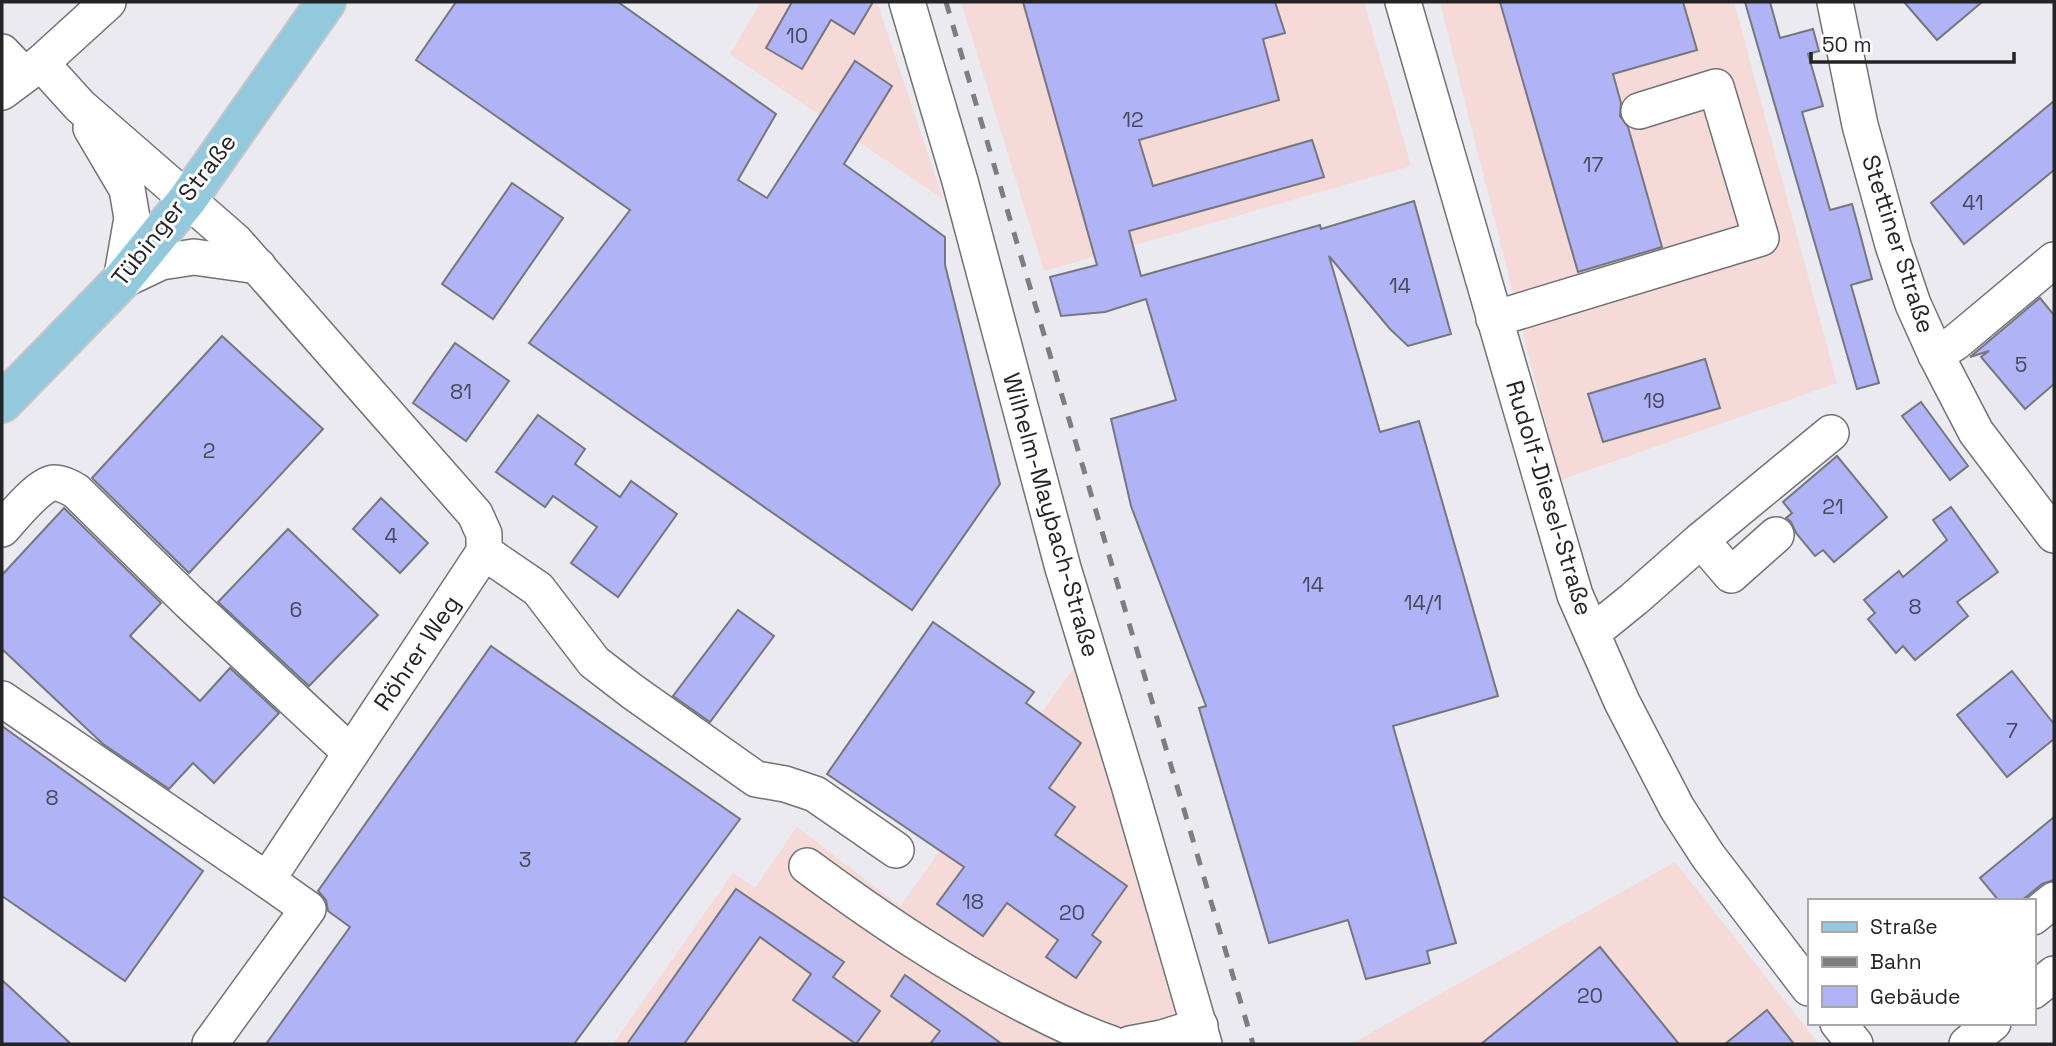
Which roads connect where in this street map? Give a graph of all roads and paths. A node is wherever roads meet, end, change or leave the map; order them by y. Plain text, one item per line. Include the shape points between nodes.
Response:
1 (108, 2) edge
2 (326, 2) edge
3 (907, 2) edge
4 (1403, 2) edge
5 (1835, 2) edge
6 (17, 71) edge
7 (80, 106) junction
8 (1639, 111) dead end
9 (187, 200) junction
10 (2054, 260) edge
11 (258, 266) junction
12 (121, 281) junction
13 (1494, 319) junction
14 (1936, 355) junction
15 (2, 403) edge
16 (1831, 433) dead end
17 (2, 529) edge
18 (1776, 535) dead end
19 (2054, 535) edge
20 (1701, 540) junction
21 (484, 552) junction
22 (1592, 633) junction
23 (2, 699) edge
24 (354, 748) junction
25 (896, 850) dead end
26 (807, 866) dead end
27 (267, 880) junction
28 (2054, 900) edge
29 (2035, 914) edge
30 (2054, 974) edge
31 (1808, 987) edge
32 (2035, 989) edge
33 (1840, 1025) edge
34 (1991, 1025) edge
35 (1202, 1035) edge
36 (210, 1044) edge
37 (1112, 1044) edge
38 (1130, 1044) edge
39 (1855, 1044) edge
40 (1967, 1044) edge

1 - 6 street
2 - 9 main road, Tübinger Straße
3 - 35 street, Wilhelm-Maybach-Straße via 960,181 1063,568
4 - 13 street, Rudolf-Diesel-Straße
5 - 14 street, Stettiner Straße via 1860,125 1893,245
6 - 7 street
7 - 9 street
7 - 12 street via 127,190 132,218
8 - 13 street via 1716,87 1761,238
9 - 11 street
9 - 12 main road, Tübinger Straße
10 - 14 street
11 - 12 street via 194,257 161,262
11 - 21 street via 475,514 484,534
12 - 15 main road, Tübinger Straße
13 - 22 street, Rudolf-Diesel-Straße via 1575,595
14 - 19 street, Stettiner Straße via 1976,432
16 - 20 street
17 - 24 street via 51,483 76,491 188,602
18 - 20 street via 1731,575
20 - 22 street
21 - 24 street, Röhrer Weg
21 - 25 street via 538,589 594,662 633,692 756,779 815,794
22 - 31 street, Rudolf-Diesel-Straße via 1677,808 1715,867
23 - 27 street
24 - 27 street, Röhrer Weg
26 - 37 street via 972,978
27 - 36 street via 308,909
28 - 29 street
30 - 32 street
33 - 39 street
34 - 40 street
35 - 38 street, Wilhelm-Maybach-Straße

